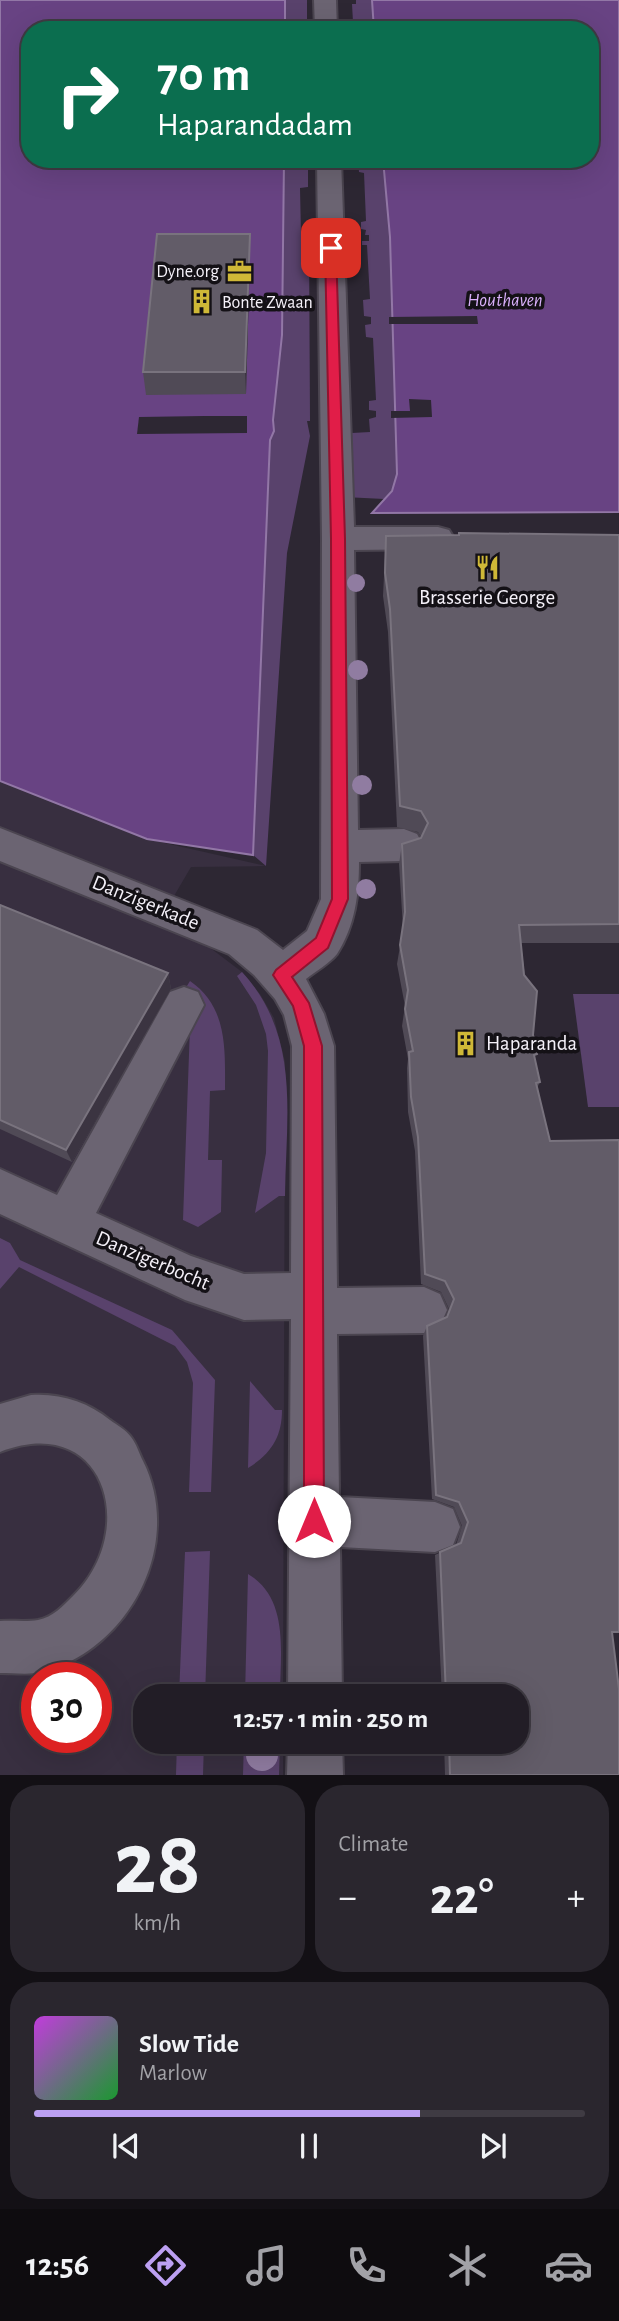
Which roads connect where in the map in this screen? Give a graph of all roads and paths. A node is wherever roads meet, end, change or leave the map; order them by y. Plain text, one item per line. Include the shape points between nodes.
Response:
1 (326, 0) edge
2 (326, 21) edge
3 (329, 168) edge
4 (464, 538) edge
5 (338, 539) junction
6 (403, 835) edge
7 (341, 836) junction
8 (0, 844) edge
9 (281, 975) junction
10 (184, 1005) dead end
11 (0, 1191) edge
12 (67, 1222) junction
13 (313, 1304) junction
14 (424, 1310) dead end
15 (0, 1428) edge
16 (314, 1521) junction
17 (435, 1527) dead end
18 (0, 1647) edge
19 (315, 1684) edge
20 (315, 1754) edge
21 (315, 1775) edge

1 - 2 street
3 - 5 street
4 - 5 street
5 - 7 street
6 - 7 street
7 - 9 street via 340,899 322,943
8 - 9 street, Danzigerkade via 243,942
9 - 13 street, Danzigerkade via 301,1003 313,1046
10 - 12 street
11 - 12 street, Danzigerbocht
12 - 13 street, Danzigerbocht via 185,1277 244,1297
13 - 14 street, Danzigerbocht
13 - 16 street, Danzigerkade
15 - 18 street via 15,1421 44,1418 71,1423 96,1435 115,1456 128,1483 134,1514 131,1548 120,1581 101,1609 75,1632 46,1646
16 - 17 street
16 - 19 street, Danzigerkade
20 - 21 street

